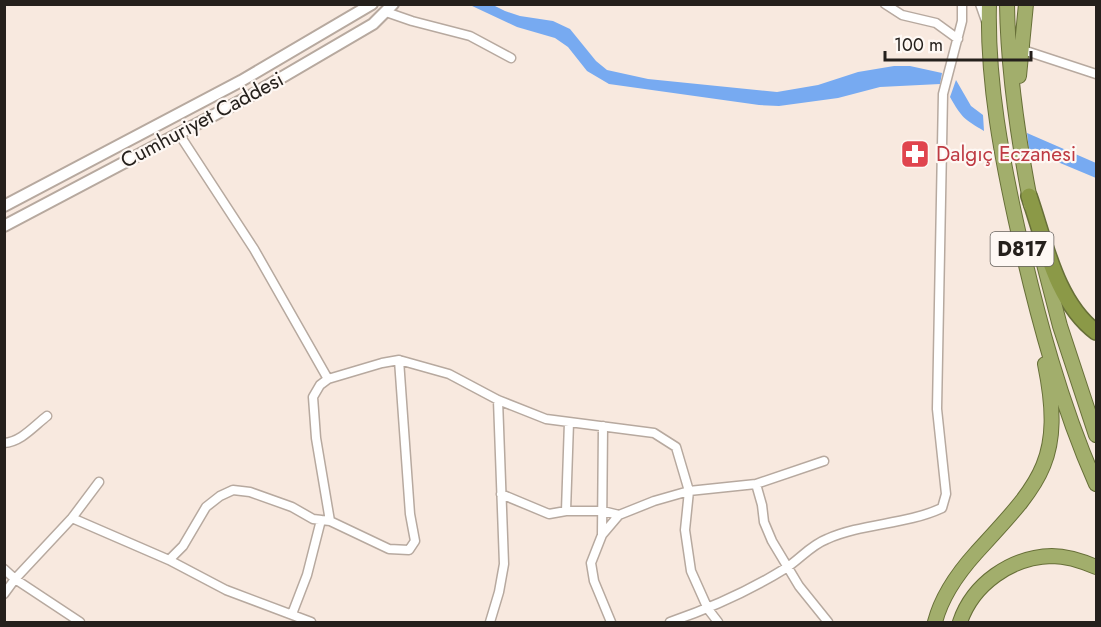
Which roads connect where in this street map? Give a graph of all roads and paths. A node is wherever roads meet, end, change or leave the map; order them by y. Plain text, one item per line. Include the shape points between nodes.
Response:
1 (372, 4) edge
2 (885, 4) edge
3 (963, 4) edge
4 (980, 4) edge
5 (989, 4) edge
6 (1007, 4) edge
7 (1026, 4) edge
8 (390, 8) edge
9 (989, 29) junction
10 (958, 39) junction
11 (1020, 49) junction
12 (511, 58) dead end
13 (1096, 75) edge
14 (1014, 98) junction
15 (179, 134) junction
16 (1029, 196) junction
17 (4, 206) edge
18 (4, 226) edge
19 (1025, 261) junction
20 (1096, 332) edge
21 (399, 360) junction
22 (328, 379) junction
23 (498, 400) junction
24 (47, 416) dead end
25 (569, 422) junction
26 (603, 426) junction
27 (1096, 435) edge
28 (4, 443) edge
29 (824, 461) dead end
30 (99, 482) dead end
31 (756, 484) junction
32 (1096, 484) edge
33 (689, 491) junction
34 (501, 494) junction
35 (566, 511) junction
36 (603, 511) junction
37 (619, 515) junction
38 (72, 518) junction
39 (325, 520) junction
40 (602, 535) junction
41 (169, 560) junction
42 (788, 566) junction
43 (1096, 567) edge
44 (4, 570) edge
45 (15, 579) junction
46 (4, 594) edge
47 (708, 609) junction
48 (493, 613) junction
49 (292, 614) junction
50 (80, 622) edge
51 (311, 622) edge
52 (490, 622) edge
53 (496, 622) edge
54 (611, 622) edge
55 (670, 622) edge
56 (718, 622) edge
57 (828, 622) edge
58 (935, 622) edge
59 (960, 622) edge

1 - 17 street via 241,81
2 - 10 street via 902,15 936,23
3 - 10 street
4 - 9 street
5 - 9 highway, D817
6 - 14 highway, D817
7 - 11 highway
8 - 12 street via 412,21 470,36
8 - 15 street, Cumhuriyet Caddesi via 350,39
9 - 19 highway, D817 via 993,93 1006,178
10 - 42 street via 943,93 937,409 946,494 942,508 927,515 838,534 817,543
11 - 13 street
11 - 14 highway
14 - 16 highway, D817
15 - 18 street, Cumhuriyet Caddesi
15 - 22 street via 254,249
16 - 20 highway via 1066,298
16 - 27 highway, D817 via 1060,326
19 - 32 highway, D817 via 1063,395
19 - 58 highway via 1051,392 1053,427 1049,452 1039,478 1019,506 946,591
21 - 22 street
21 - 23 street via 449,374
21 - 39 street via 415,541 409,550 388,549
22 - 39 street via 313,398
23 - 25 street via 546,419
23 - 34 street
24 - 28 street via 22,437
25 - 26 street
25 - 35 street
26 - 33 street via 654,433 666,439 676,447
26 - 36 street
29 - 31 street
30 - 38 street
31 - 33 street
31 - 42 street via 764,522
33 - 37 street
33 - 47 street via 685,530 691,571
34 - 35 street via 549,514
34 - 48 street via 504,564
35 - 36 street
36 - 37 street
36 - 40 street
37 - 40 street
38 - 41 street
38 - 45 street
39 - 41 street via 250,492 232,490 206,507 183,546
39 - 49 street
40 - 54 street via 591,563 594,582
41 - 49 street via 226,590
42 - 47 street
42 - 57 street
43 - 59 highway via 1078,559 1052,556 1025,560 996,574 977,591
44 - 45 street
45 - 46 street
45 - 50 street
47 - 55 street
47 - 56 street
48 - 52 street
48 - 53 street
49 - 51 street

